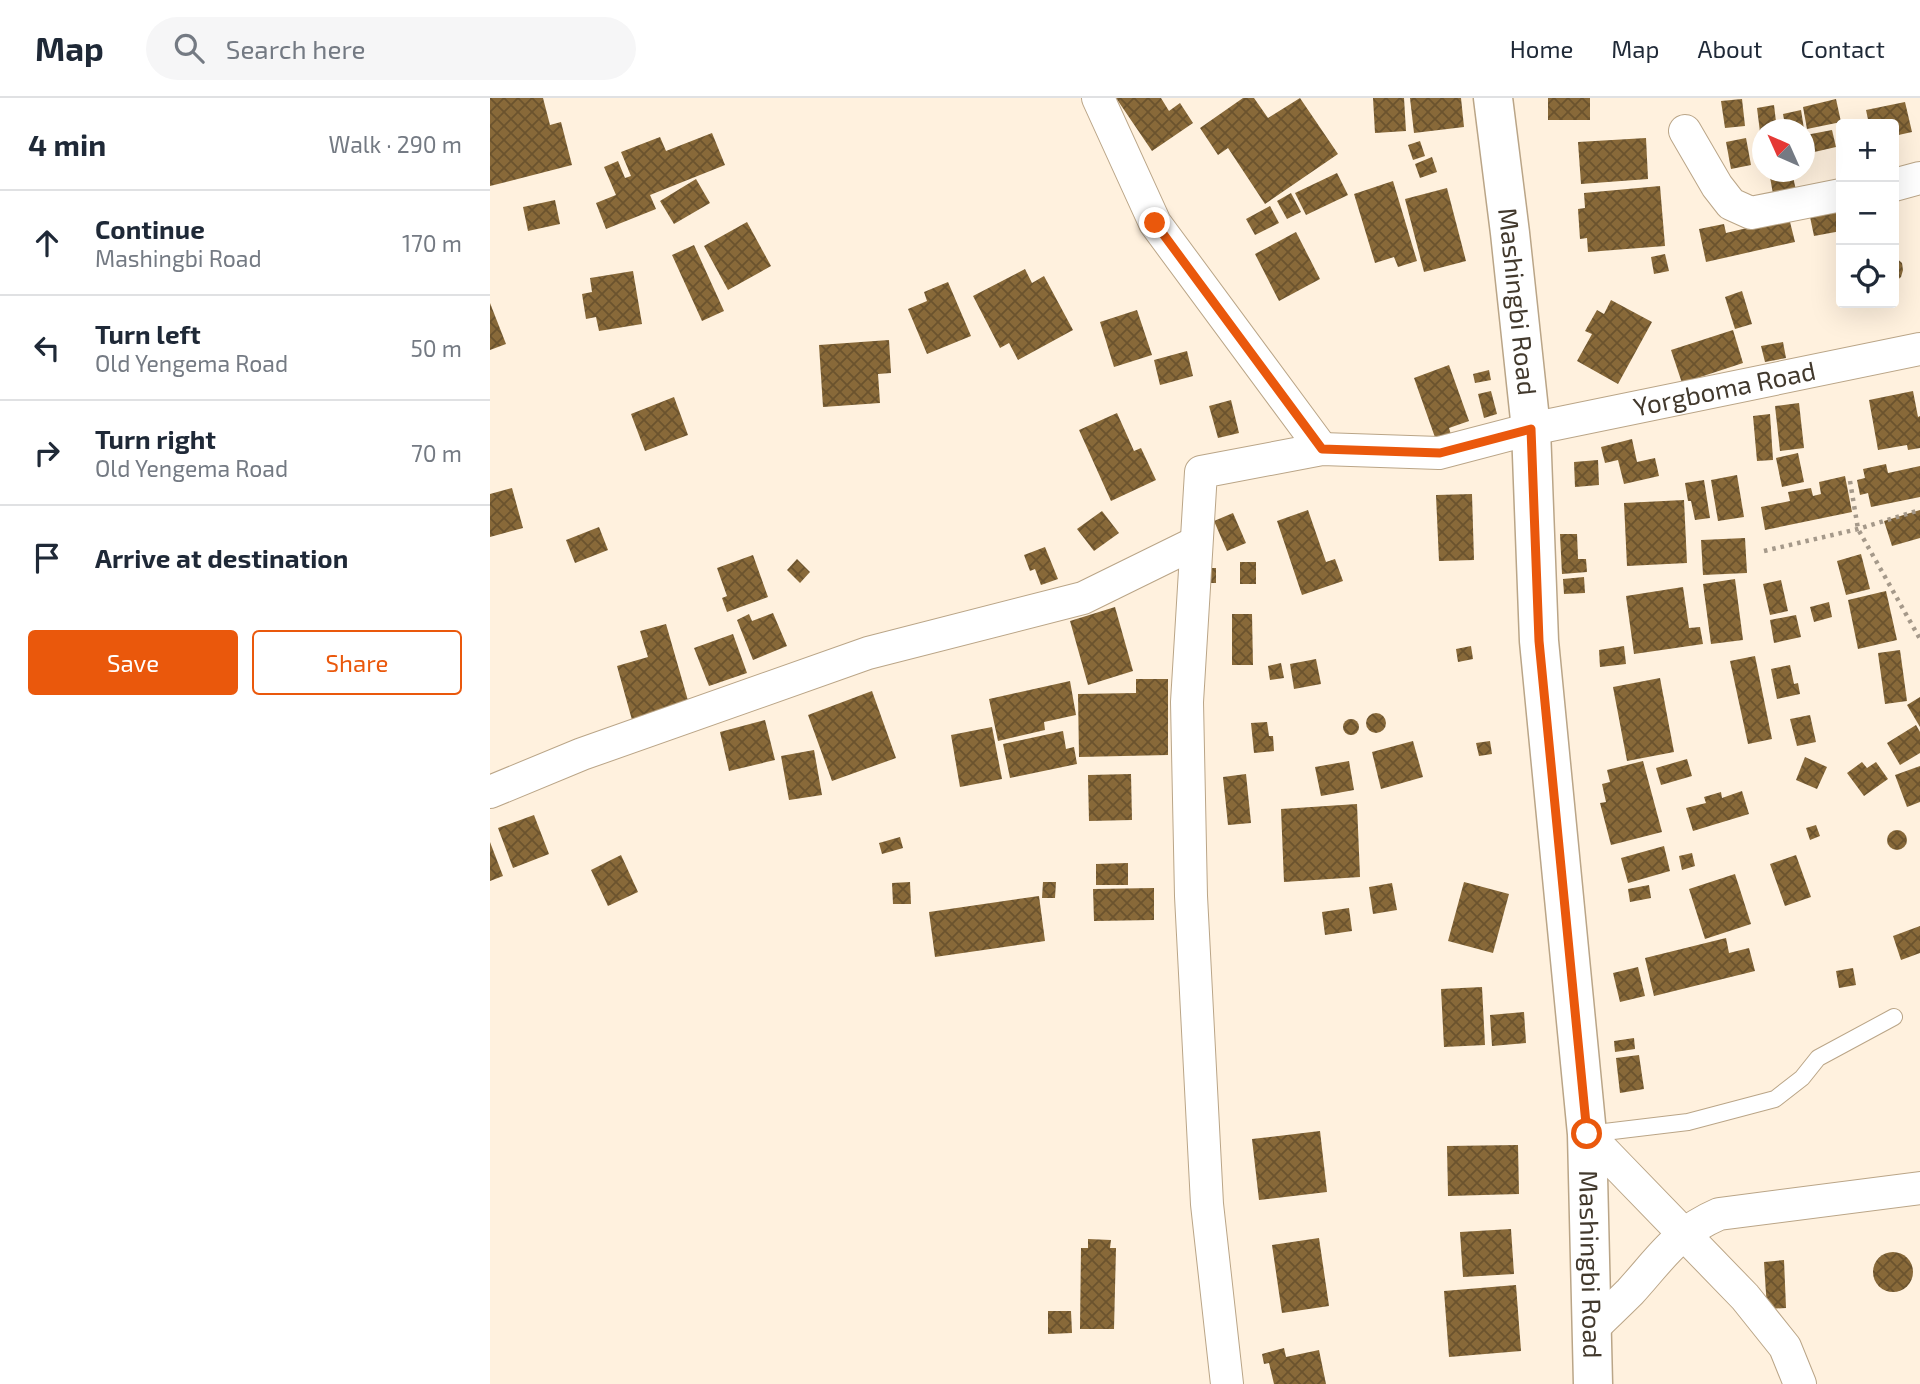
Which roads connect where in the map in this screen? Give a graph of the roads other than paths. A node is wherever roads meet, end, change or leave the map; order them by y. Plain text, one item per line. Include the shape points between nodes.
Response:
1 (1098, 98) edge
2 (1493, 98) edge
3 (1685, 131) dead end
4 (1920, 178) edge
5 (1899, 184) edge
6 (1836, 196) edge
7 (1920, 349) edge
8 (1531, 429) junction
9 (1322, 449) junction
10 (1195, 543) junction
11 (490, 792) edge
12 (1894, 1017) dead end
13 (1587, 1134) junction
14 (1920, 1188) edge
15 (1684, 1232) junction
16 (1591, 1330) junction
17 (1227, 1384) edge
18 (1593, 1384) edge
19 (1800, 1384) edge

1 - 9 street via 1155,223
2 - 8 main road, Mashingbi Road
3 - 6 street via 1731,204 1751,214
4 - 5 street
7 - 8 street, Yorgboma Road
8 - 9 street, Yorgboma Road via 1440,453
8 - 13 main road, Mashingbi Road via 1539,641
9 - 10 street, Yorgboma Road via 1201,472
10 - 11 street via 1083,598 868,653 582,754
10 - 17 street via 1187,702 1191,895 1207,1204
12 - 13 lane via 1818,1058 1802,1079 1774,1100 1688,1122
13 - 15 street
13 - 16 main road, Mashingbi Road
14 - 15 street via 1719,1214
15 - 16 street
15 - 19 street via 1785,1348
16 - 18 main road, Mashingbi Road

